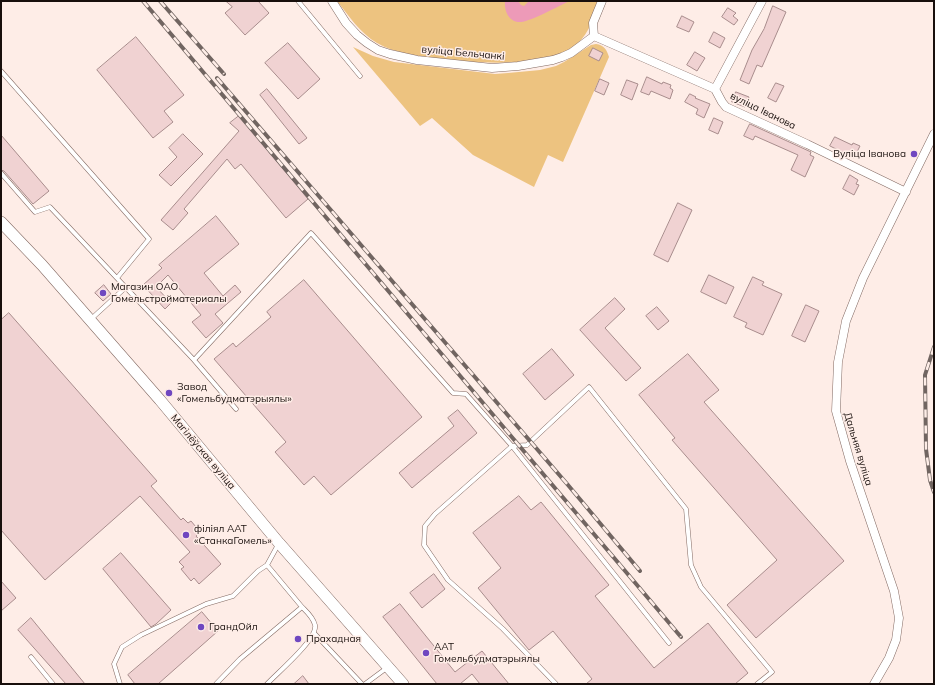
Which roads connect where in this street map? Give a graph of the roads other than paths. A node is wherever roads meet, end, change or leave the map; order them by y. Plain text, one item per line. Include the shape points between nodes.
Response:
1 (298, 1) edge
2 (332, 1) edge
3 (602, 1) edge
4 (762, 1) edge
5 (594, 36) junction
6 (1, 71) edge
7 (360, 76) dead end
8 (715, 89) junction
9 (934, 134) edge
10 (1, 173) edge
11 (906, 192) junction
12 (1, 222) edge
13 (117, 278) junction
14 (125, 288) junction
15 (90, 320) junction
16 (194, 360) junction
17 (236, 409) dead end
18 (512, 446) junction
19 (279, 543) junction
20 (267, 565) junction
21 (302, 607) junction
22 (314, 633) junction
23 (669, 643) dead end
24 (31, 657) dead end
25 (388, 667) junction
26 (53, 684) edge
27 (120, 684) edge
28 (216, 684) edge
29 (267, 684) edge
30 (362, 684) edge
31 (365, 684) edge
32 (403, 684) edge
33 (556, 684) edge
34 (757, 684) edge
35 (874, 684) edge

1 - 7 lane
2 - 5 street, вуліца Бельчанкі via 346,23 367,43 378,50 417,60 492,68 518,66 554,60 571,53
3 - 5 street via 593,23
4 - 8 street
5 - 8 street
6 - 13 lane via 149,239
8 - 11 street, вуліца Іванова via 726,107
9 - 11 street, Дальняя вуліца
10 - 13 lane via 35,212 50,207
11 - 35 street, Дальняя вуліца via 846,321 838,362 836,411 850,461 894,591 899,618 896,640
12 - 15 street, Магілёўская вуліца
13 - 14 lane
14 - 15 lane
14 - 16 lane
15 - 19 street, Магілёўская вуліца
16 - 17 lane
16 - 18 lane via 311,233 453,393 466,394
18 - 23 lane
18 - 33 lane via 436,514 426,526 424,545 448,580 503,629
18 - 34 lane via 527,445 589,387 686,509 691,565 701,587 772,672
19 - 20 lane
19 - 25 street, Магілёўская вуліца
20 - 21 lane
20 - 27 lane via 233,596 206,604 141,635 122,647 114,664
21 - 22 lane via 312,617
21 - 28 lane via 240,659
22 - 29 lane
22 - 30 lane
24 - 26 lane
25 - 31 lane
25 - 32 street, Магілёўская вуліца

